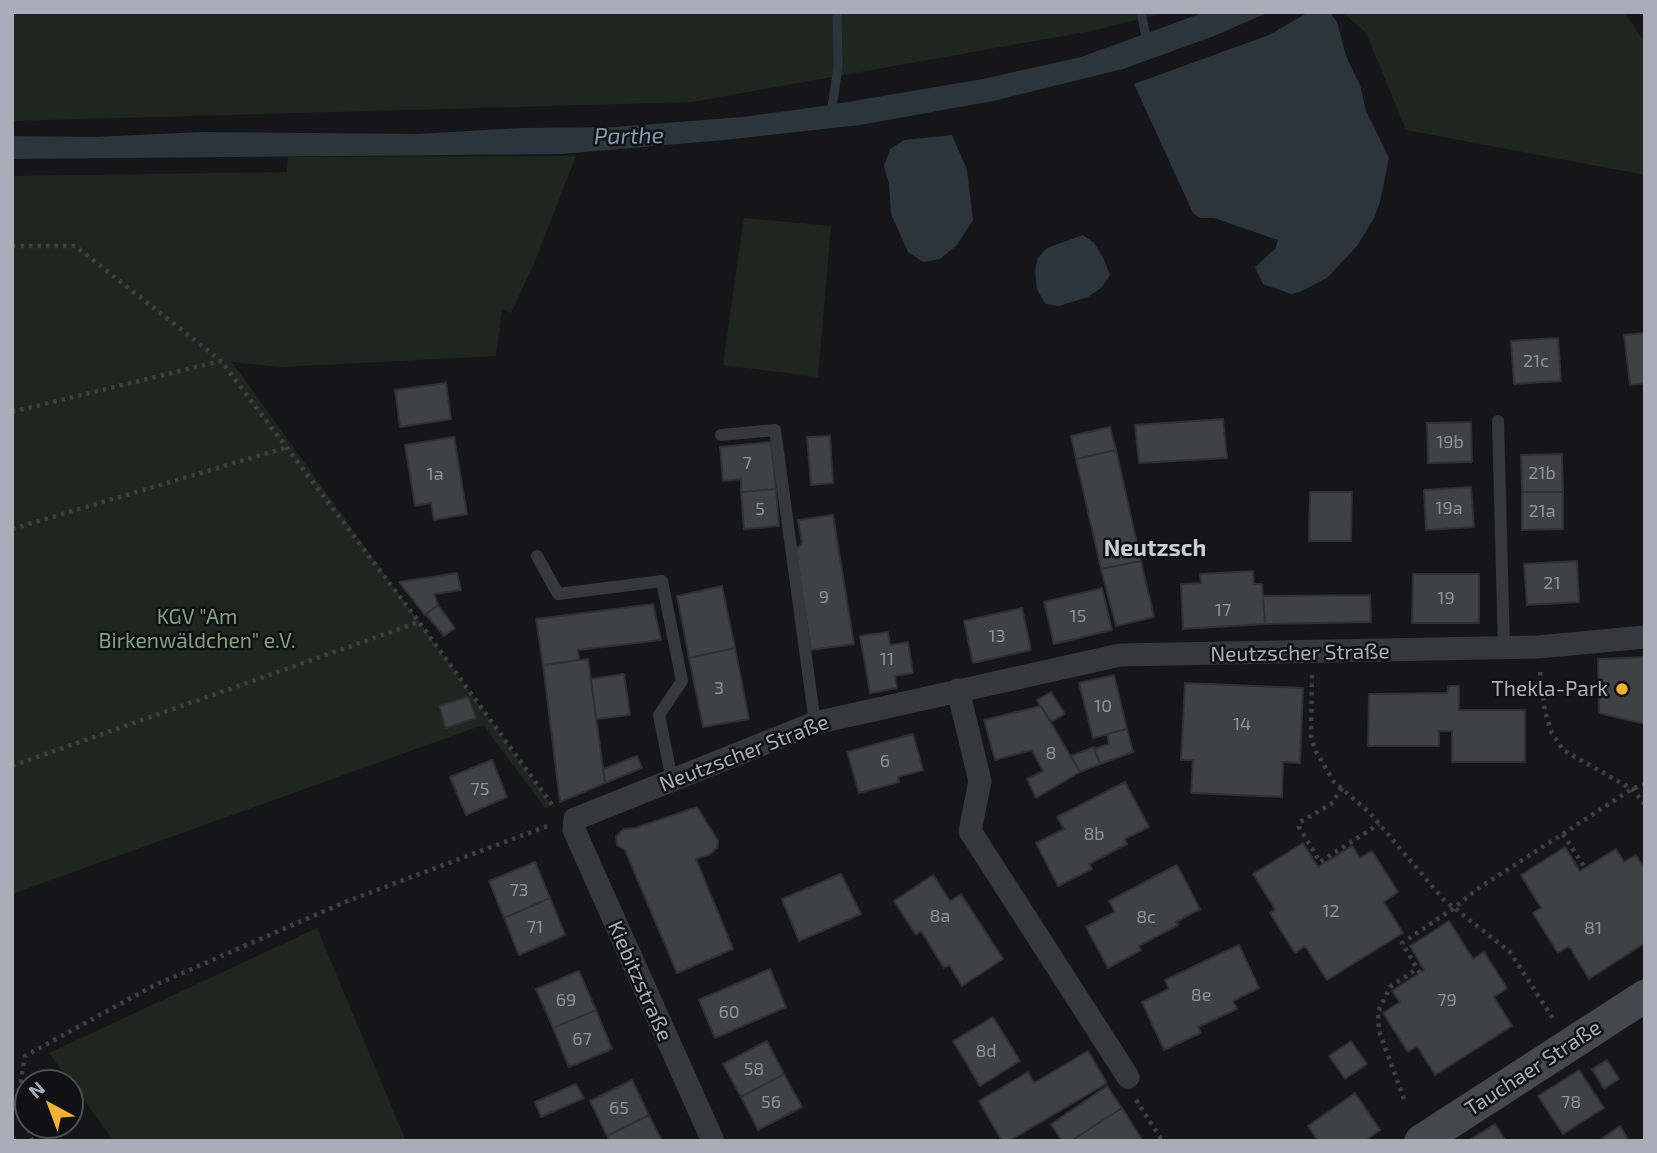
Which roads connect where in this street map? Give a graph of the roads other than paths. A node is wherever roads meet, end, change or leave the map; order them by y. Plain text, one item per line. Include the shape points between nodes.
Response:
1 (1498, 421) dead end
2 (721, 435) dead end
3 (537, 556) dead end
4 (1645, 637) edge
5 (1504, 648) junction
6 (958, 690) junction
7 (815, 723) junction
8 (672, 780) junction
9 (575, 819) joint
10 (1645, 996) edge
11 (1128, 1077) road end
12 (713, 1141) edge
13 (1422, 1141) edge

1 - 5 lane
2 - 7 lane via 775,430
3 - 8 lane via 558,594 662,581 682,681 659,715
4 - 5 street, Neutzscher Straße
5 - 6 street, Neutzscher Straße via 1120,655
6 - 7 street, Neutzscher Straße
6 - 11 street via 980,781 970,831
7 - 8 street, Neutzscher Straße
8 - 9 street, Neutzscher Straße
9 - 12 street, Kiebitzstraße via 573,830
10 - 13 main road, Tauchaer Straße

